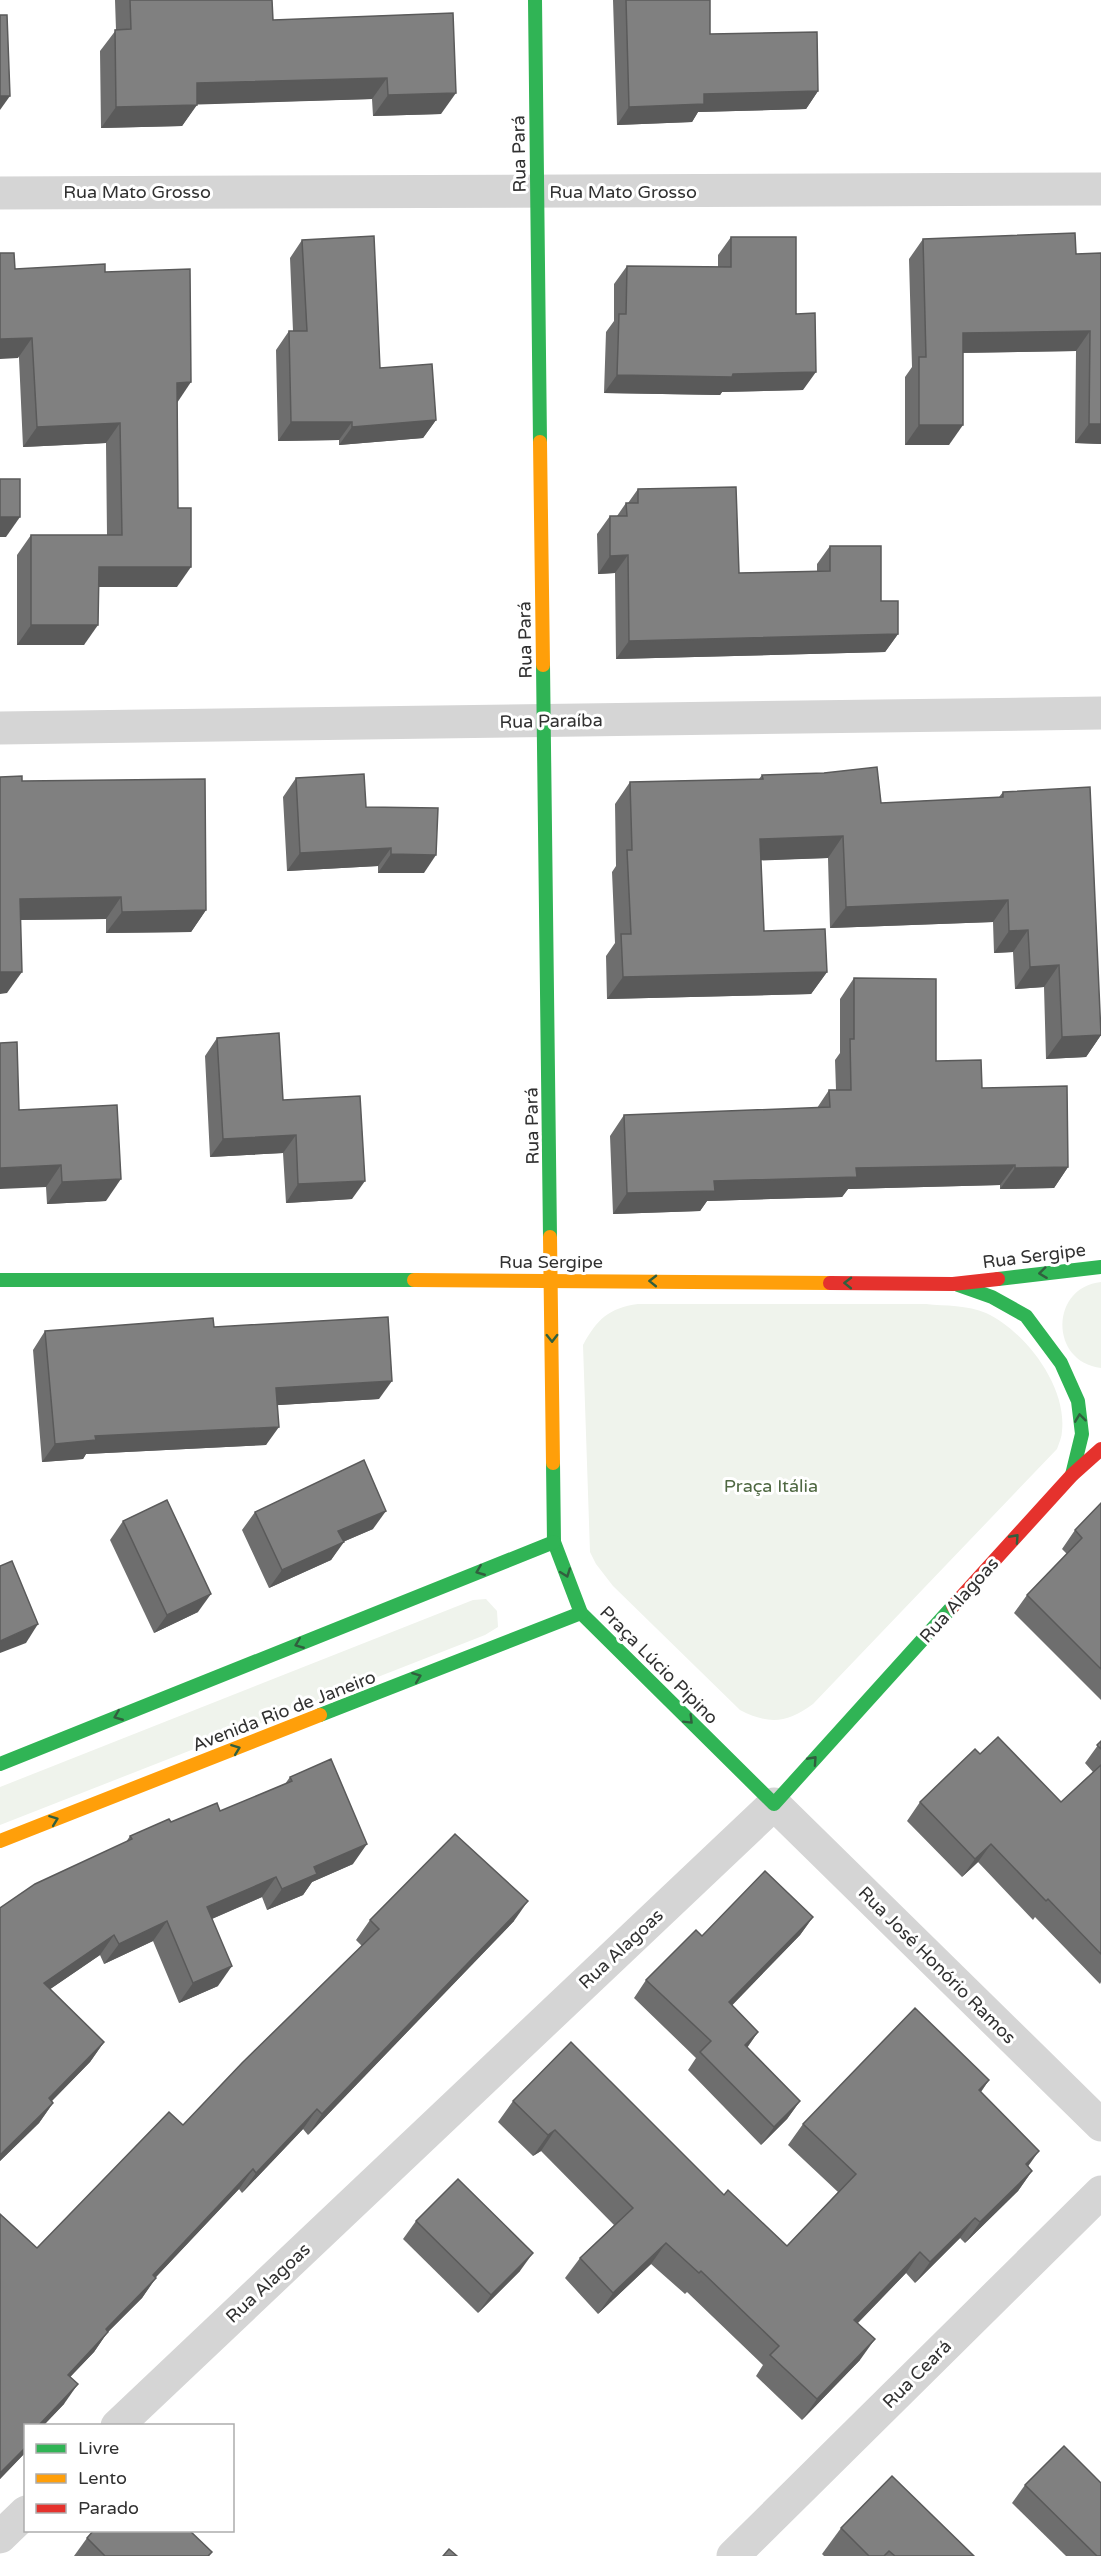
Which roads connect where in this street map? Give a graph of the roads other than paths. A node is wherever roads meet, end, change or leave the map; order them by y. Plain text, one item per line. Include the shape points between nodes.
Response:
1 (536, 0) edge
2 (1101, 189) edge
3 (538, 192) junction
4 (0, 193) edge
5 (1101, 713) edge
6 (544, 721) junction
7 (0, 728) edge
8 (1101, 1267) edge
9 (0, 1280) edge
10 (552, 1280) junction
11 (953, 1284) junction
12 (1101, 1449) edge
13 (1072, 1475) junction
14 (554, 1542) junction
15 (581, 1613) junction
16 (0, 1764) edge
17 (774, 1804) junction
18 (0, 1841) edge
19 (1101, 2126) edge
20 (1101, 2192) edge
21 (119, 2424) edge
22 (24, 2514) edge
23 (0, 2536) edge
24 (733, 2556) edge

1 - 3 street, Rua Pará
2 - 3 street, Rua Mato Grosso
3 - 4 street, Rua Mato Grosso
3 - 6 street, Rua Pará
5 - 6 street, Rua Paraíba
6 - 7 street, Rua Paraíba
6 - 10 street, Rua Pará
8 -> 11 street, Rua Sergipe
9 - 10 street, Rua Sergipe
11 -> 10 street, Rua Sergipe
10 -> 14 street, Praça Lúcio Pipino
13 -> 11 street via 1082,1434 1078,1401 1061,1363 1026,1316 992,1297
12 - 13 street, Rua Alagoas
17 -> 13 street, Rua Alagoas
14 -> 15 street, Praça Lúcio Pipino
14 -> 16 street
15 -> 17 street, Praça Lúcio Pipino
18 -> 15 street, Avenida Rio de Janeiro
17 - 19 street, Rua José Honório Ramos
17 - 21 street, Rua Alagoas
20 - 24 street, Rua Ceará
22 - 23 street

